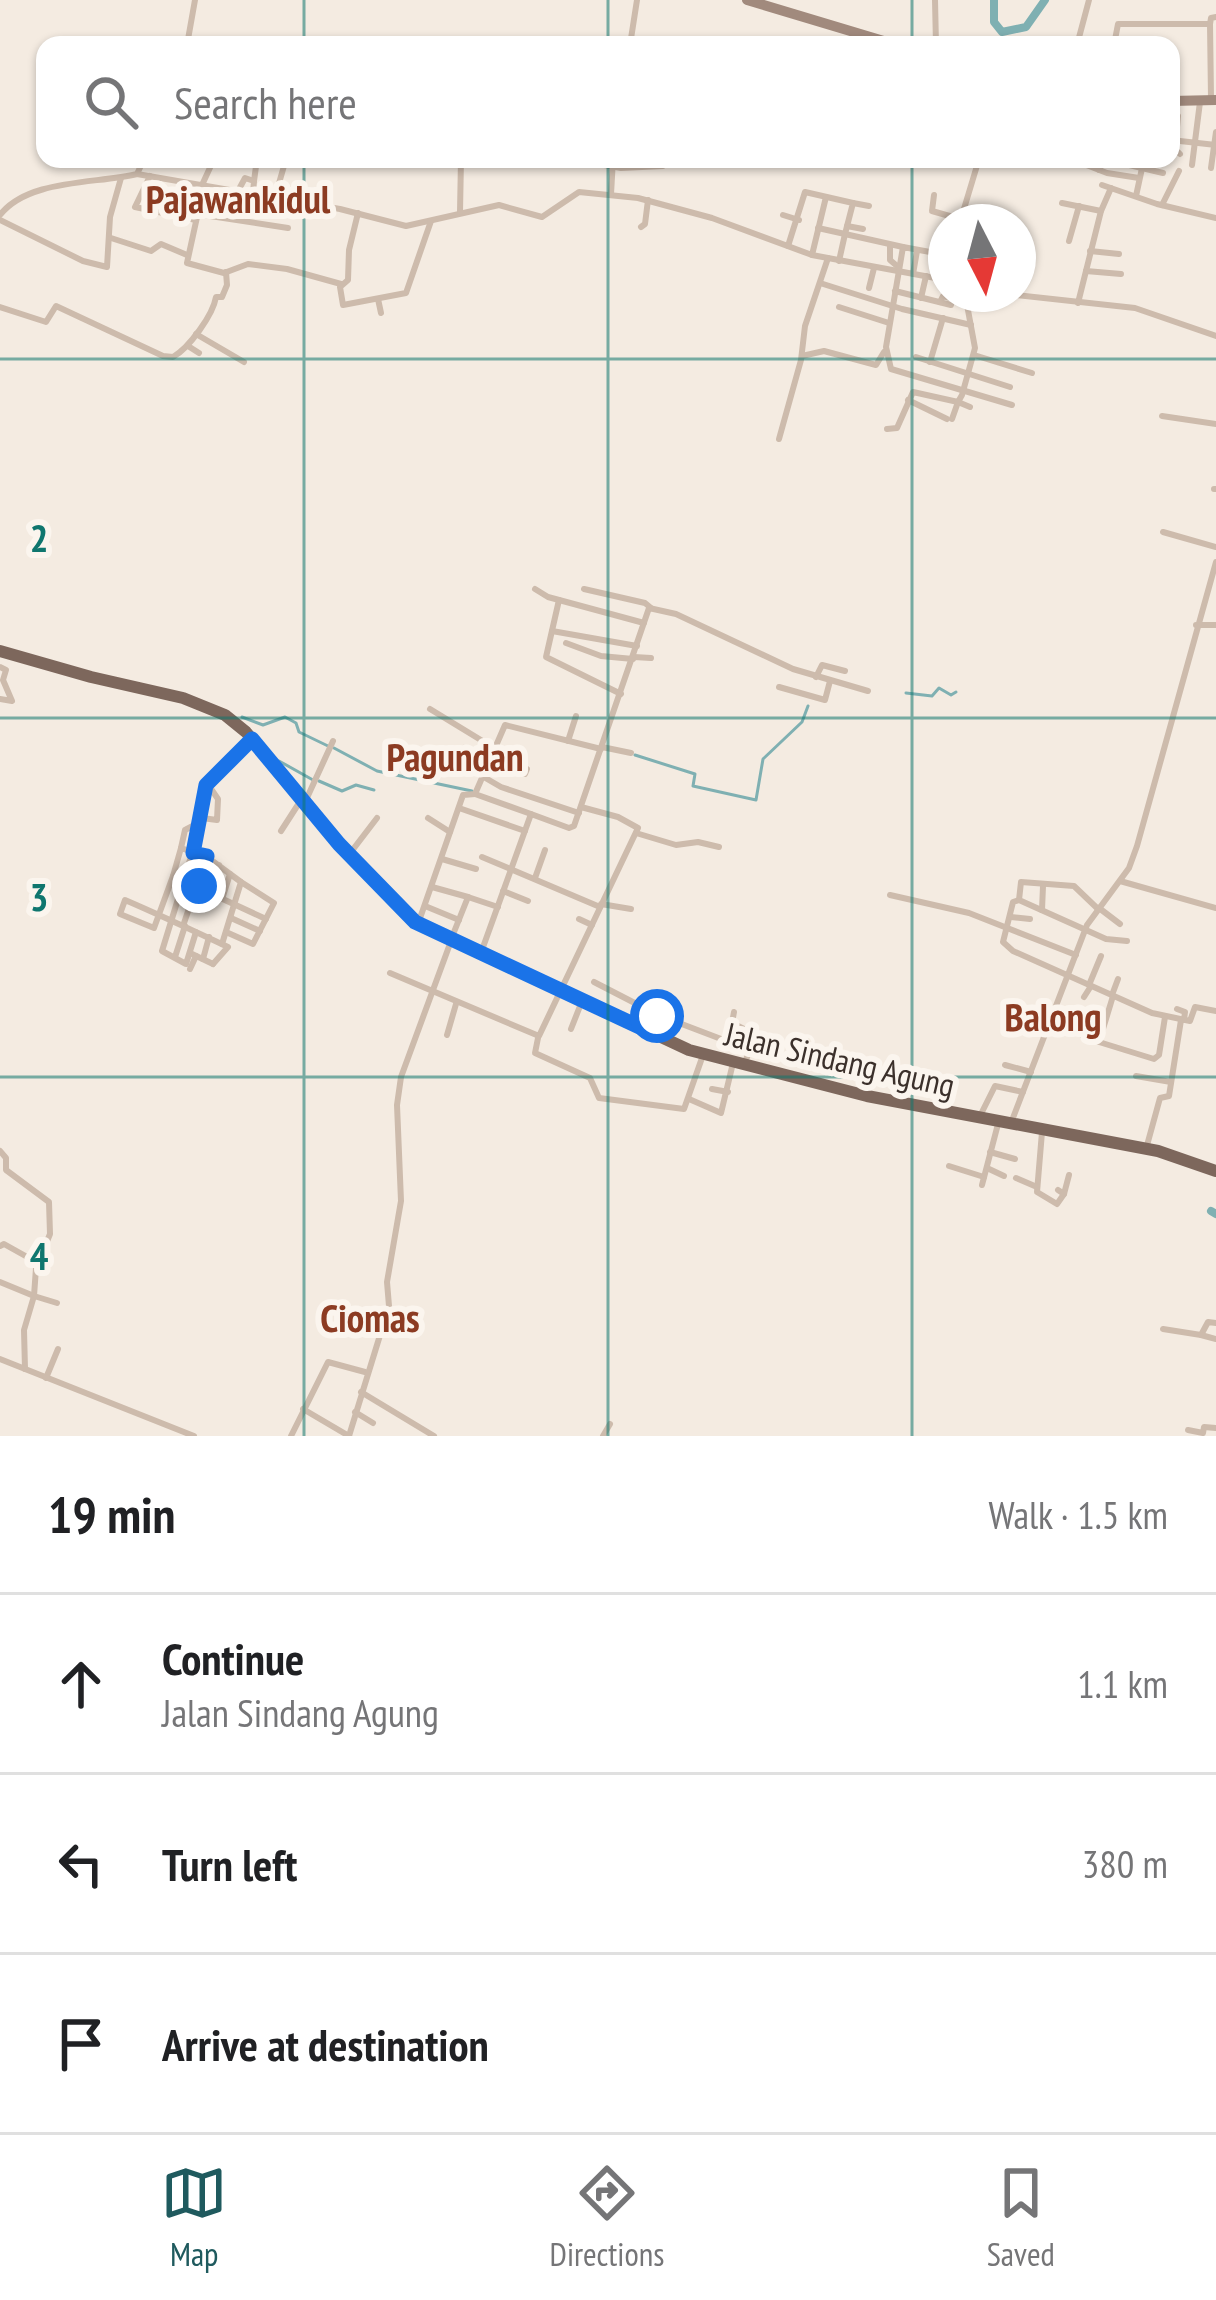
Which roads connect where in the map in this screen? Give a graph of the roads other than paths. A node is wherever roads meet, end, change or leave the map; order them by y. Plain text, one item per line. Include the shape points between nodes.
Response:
1 (195, 0) edge
2 (637, 0) edge
3 (747, 0) edge
4 (935, 0) edge
5 (1089, 0) edge
6 (1213, 21) edge
7 (189, 36) edge
8 (631, 36) edge
9 (867, 36) edge
10 (936, 36) edge
11 (1079, 36) edge
12 (1116, 36) edge
13 (1209, 101) edge
14 (1216, 132) edge
15 (1180, 141) edge
16 (1197, 143) junction
17 (1215, 145) edge
18 (1192, 165) dead end
19 (139, 168) edge
20 (210, 168) edge
21 (256, 168) edge
22 (283, 168) edge
23 (461, 168) edge
24 (612, 168) edge
25 (976, 168) edge
26 (1142, 168) edge
27 (1148, 168) edge
28 (1211, 168) dead end
29 (1179, 171) dead end
30 (1163, 173) dead end
31 (136, 174) junction
32 (150, 176) junction
33 (121, 178) junction
34 (254, 181) junction
35 (203, 185) junction
36 (1102, 185) dead end
37 (1111, 188) junction
38 (238, 191) junction
39 (253, 193) junction
40 (610, 194) junction
41 (934, 195) dead end
42 (275, 197) junction
43 (826, 197) junction
44 (1136, 197) junction
45 (115, 200) junction
46 (648, 200) junction
47 (853, 203) junction
48 (1062, 203) dead end
49 (933, 204) edge
50 (965, 204) edge
51 (1162, 205) junction
52 (869, 206) dead end
53 (1079, 206) junction
54 (135, 207) junction
55 (1101, 211) junction
56 (460, 212) junction
57 (358, 213) junction
58 (783, 215) dead end
59 (0, 217) edge
60 (196, 217) junction
61 (1216, 218) edge
62 (799, 220) junction
63 (431, 221) junction
64 (641, 227) dead end
65 (288, 228) dead end
66 (818, 228) junction
67 (863, 229) dead end
68 (846, 230) junction
69 (891, 230) dead end
70 (110, 238) junction
71 (1069, 241) dead end
72 (889, 245) junction
73 (788, 246) junction
74 (903, 248) junction
75 (917, 250) junction
76 (1090, 251) junction
77 (928, 252) edge
78 (1119, 254) dead end
79 (187, 255) junction
80 (812, 255) junction
81 (828, 258) junction
82 (839, 261) junction
83 (874, 267) junction
84 (899, 270) junction
85 (1086, 271) junction
86 (226, 272) junction
87 (913, 274) junction
88 (1121, 274) dead end
89 (926, 276) joint
90 (820, 283) junction
91 (341, 284) junction
92 (869, 288) dead end
93 (896, 291) junction
94 (921, 298) junction
95 (1036, 298) edge
96 (378, 299) junction
97 (928, 300) edge
98 (1078, 303) junction
99 (892, 306) junction
100 (0, 307) edge
101 (839, 307) dead end
102 (946, 312) edge
103 (968, 312) edge
104 (381, 314) dead end
105 (945, 318) junction
106 (889, 323) junction
107 (971, 325) junction
108 (196, 334) junction
109 (1216, 337) edge
110 (188, 346) junction
111 (886, 349) junction
112 (199, 353) dead end
113 (974, 355) junction
114 (802, 356) junction
115 (916, 357) dead end
116 (244, 362) dead end
117 (930, 362) junction
118 (970, 373) junction
119 (1032, 373) dead end
120 (1010, 387) dead end
121 (965, 390) junction
122 (908, 400) junction
123 (958, 402) junction
124 (1012, 405) dead end
125 (970, 406) dead end
126 (1162, 416) dead end
127 (1216, 424) edge
128 (887, 429) dead end
129 (779, 439) dead end
130 (1163, 532) dead end
131 (1216, 547) edge
132 (1216, 562) edge
133 (535, 589) dead end
134 (584, 589) dead end
135 (559, 600) junction
136 (651, 608) junction
137 (644, 623) junction
138 (1196, 625) junction
139 (1216, 625) edge
140 (552, 632) junction
141 (566, 643) dead end
142 (637, 646) junction
143 (0, 651) edge
144 (633, 658) junction
145 (651, 658) dead end
146 (0, 667) edge
147 (845, 671) dead end
148 (816, 677) junction
149 (830, 681) junction
150 (779, 687) dead end
151 (868, 692) dead end
152 (621, 694) junction
153 (0, 699) edge
154 (430, 710) dead end
155 (576, 716) dead end
156 (252, 739) junction
157 (333, 741) dead end
158 (568, 741) junction
159 (464, 748) dead end
160 (602, 748) junction
161 (631, 753) dead end
162 (492, 754) junction
163 (464, 762) dead end
164 (483, 774) junction
165 (525, 774) dead end
166 (212, 776) junction
167 (475, 794) junction
168 (303, 802) junction
169 (459, 808) junction
170 (561, 808) junction
171 (580, 810) junction
172 (531, 814) junction
173 (376, 818) dead end
174 (428, 818) dead end
175 (202, 820) junction
176 (557, 821) junction
177 (281, 831) dead end
178 (525, 831) junction
179 (451, 832) junction
180 (637, 833) junction
181 (345, 846) junction
182 (718, 847) dead end
183 (181, 848) junction
184 (545, 850) dead end
185 (193, 853) junction
186 (207, 856) junction
187 (482, 857) dead end
188 (442, 859) junction
189 (219, 865) junction
190 (511, 868) junction
191 (476, 869) dead end
192 (230, 874) junction
193 (172, 876) junction
194 (535, 878) junction
195 (183, 881) junction
196 (1120, 881) junction
197 (241, 882) junction
198 (198, 886) junction
199 (431, 886) junction
200 (1043, 886) junction
201 (252, 890) junction
202 (503, 891) junction
203 (209, 894) junction
204 (890, 896) dead end
205 (468, 897) junction
206 (222, 899) junction
207 (1019, 900) junction
208 (528, 901) dead end
209 (236, 905) junction
210 (601, 905) junction
211 (424, 906) junction
212 (498, 907) junction
213 (1216, 908) edge
214 (631, 909) dead end
215 (1099, 909) junction
216 (247, 910) junction
217 (1042, 910) junction
218 (1068, 911) dead end
219 (158, 915) junction
220 (1011, 917) junction
221 (231, 919) junction
222 (266, 919) junction
223 (578, 919) dead end
224 (1030, 919) dead end
225 (170, 920) junction
226 (459, 920) junction
227 (1063, 920) junction
228 (1120, 923) dead end
229 (418, 924) junction
230 (592, 925) junction
231 (184, 926) junction
232 (1007, 928) junction
233 (260, 931) junction
234 (1085, 931) junction
235 (196, 932) junction
236 (226, 932) junction
237 (209, 937) junction
238 (451, 940) junction
239 (1127, 941) dead end
240 (221, 943) junction
241 (480, 954) junction
242 (1076, 955) junction
243 (196, 956) junction
244 (1101, 956) dead end
245 (175, 958) junction
246 (190, 969) dead end
247 (390, 974) dead end
248 (1068, 975) junction
249 (1118, 980) dead end
250 (1090, 985) junction
251 (560, 990) junction
252 (432, 994) junction
253 (620, 996) junction
254 (1112, 996) junction
255 (1084, 998) dead end
256 (580, 999) junction
257 (456, 1004) junction
258 (1177, 1010) dead end
259 (1216, 1011) edge
260 (734, 1012) dead end
261 (610, 1013) junction
262 (1076, 1014) dead end
263 (658, 1015) junction
264 (1166, 1017) junction
265 (1182, 1020) junction
266 (1050, 1022) junction
267 (571, 1029) dead end
268 (1068, 1030) junction
269 (648, 1031) junction
270 (447, 1035) dead end
271 (538, 1036) junction
272 (1099, 1042) junction
273 (750, 1050) junction
274 (703, 1055) junction
275 (738, 1064) junction
276 (1005, 1065) dead end
277 (1031, 1072) junction
278 (1136, 1076) dead end
279 (1171, 1082) junction
280 (712, 1088) dead end
281 (728, 1092) junction
282 (1023, 1092) junction
283 (689, 1099) junction
284 (979, 1117) junction
285 (1005, 1122) junction
286 (1043, 1129) junction
287 (1146, 1149) junction
288 (0, 1151) edge
289 (990, 1152) junction
290 (1015, 1160) dead end
291 (949, 1166) dead end
292 (1216, 1171) edge
293 (1069, 1174) dead end
294 (1004, 1175) dead end
295 (984, 1177) junction
296 (1016, 1178) dead end
297 (1037, 1187) junction
298 (0, 1246) edge
299 (38, 1263) junction
300 (0, 1282) edge
301 (34, 1296) junction
302 (57, 1303) dead end
303 (1216, 1323) edge
304 (1163, 1329) dead end
305 (1201, 1335) junction
306 (1216, 1339) edge
307 (58, 1349) dead end
308 (0, 1359) edge
309 (25, 1369) junction
310 (367, 1373) junction
311 (46, 1378) junction
312 (361, 1392) junction
313 (303, 1409) junction
314 (355, 1412) junction
315 (373, 1423) dead end
316 (610, 1424) dead end
317 (1216, 1428) edge
318 (1188, 1430) dead end
319 (194, 1436) edge
320 (291, 1436) edge
321 (349, 1436) edge
322 (432, 1436) edge
323 (603, 1436) edge

1 - 7 street
2 - 8 street
3 - 9 main road
4 - 10 street
5 - 11 street
6 - 12 street via 1118,24
6 - 13 street
13 - 16 street
14 - 17 street
15 - 16 street
16 - 17 street
16 - 18 street
17 - 28 street
19 - 31 street
20 - 35 street
21 - 34 street
22 - 42 street
23 - 56 street
24 - 40 street
25 - 50 street
26 - 44 street
27 - 30 street
29 - 51 street
31 - 32 street
31 - 33 street
32 - 35 street
32 - 54 street
33 - 45 street
33 - 59 street via 32,193
34 - 38 street via 242,178
34 - 39 street
35 - 38 street
35 - 60 street
36 - 37 street
37 - 44 street
37 - 55 street
38 - 39 street
39 - 42 street
40 - 46 street
40 - 56 street via 579,192 542,217 502,205
41 - 49 street
42 - 57 street
43 - 47 street
43 - 62 street via 805,192
43 - 66 street
44 - 51 street
45 - 54 street
45 - 70 street
46 - 64 street
46 - 73 street
47 - 52 street
47 - 68 street
48 - 53 street
51 - 61 street
53 - 55 street
53 - 71 street
54 - 60 street
55 - 76 street
56 - 63 street
57 - 63 street via 406,226
57 - 91 street
58 - 62 street
59 - 70 street via 104,268
60 - 65 street
60 - 79 street
62 - 73 street
63 - 96 street via 406,292
66 - 68 street
66 - 80 street
67 - 68 street
68 - 72 street
68 - 82 street
69 - 72 street
70 - 79 street
72 - 74 street
72 - 84 street
73 - 80 street
74 - 75 street
74 - 84 street
75 - 77 street
75 - 87 street
76 - 78 street
76 - 85 street
79 - 86 street via 187,263
80 - 81 street
81 - 82 street
81 - 90 street
82 - 83 street
83 - 84 street
83 - 92 street
84 - 87 street
84 - 93 street
85 - 88 street
85 - 98 street
86 - 91 street via 254,264
86 - 108 street via 222,297
87 - 89 street
89 - 94 street
90 - 99 street
90 - 114 street
91 - 96 street via 343,305
93 - 94 street
93 - 99 street
94 - 97 street
95 - 98 street
96 - 104 street
98 - 109 street via 1135,308
99 - 105 street
99 - 106 street
100 - 110 street via 46,322 56,306 163,356
101 - 106 street
102 - 105 street
103 - 107 street
105 - 107 street
105 - 117 street
106 - 111 street
107 - 113 street
108 - 110 street
108 - 116 street
110 - 112 street
111 - 114 street via 876,365 824,351
111 - 121 street via 894,373
113 - 118 street
113 - 119 street
114 - 129 street
115 - 117 street
117 - 118 street
118 - 120 street
118 - 121 street
121 - 123 street
121 - 124 street
122 - 123 street via 915,392
122 - 123 street via 950,419
122 - 128 street via 897,428
123 - 125 street
126 - 127 street
130 - 131 street
132 - 138 street
133 - 135 street
134 - 136 street
135 - 137 street
135 - 140 street
136 - 137 street
136 - 148 street
137 - 142 street
138 - 139 street
138 - 196 street via 1156,787
140 - 142 street
140 - 152 street via 547,658
141 - 144 street
142 - 144 street
143 - 156 main road, Jalan Sindang Agung via 204,704
144 - 145 street
144 - 152 street
146 - 153 street via 12,701
147 - 148 street via 822,665
148 - 149 street
149 - 150 street via 825,700
149 - 151 street
152 - 160 street
154 - 162 street
155 - 158 street
156 - 166 street
156 - 168 main road, Jalan Sindang Agung
157 - 168 street
158 - 160 street
158 - 162 street via 505,725
159 - 162 street
160 - 161 street
160 - 171 street
162 - 164 street
162 - 165 street
163 - 164 street
164 - 167 street
164 - 170 street
166 - 175 street
166 - 175 street via 217,820
167 - 169 street via 464,793
167 - 172 street
168 - 177 street
168 - 181 main road, Jalan Sindang Agung
169 - 178 street
169 - 179 street
170 - 171 street
170 - 176 street
171 - 176 street via 573,828
171 - 180 street via 637,826
172 - 176 street
172 - 178 street
173 - 181 street
174 - 179 street
175 - 183 street via 185,830
175 - 185 street
178 - 190 street
179 - 188 street
180 - 182 street
180 - 210 street
181 - 229 main road, Jalan Sindang Agung
183 - 185 street
183 - 193 street
184 - 194 street
185 - 186 street
185 - 195 street
186 - 189 street
186 - 198 street
187 - 190 street
188 - 191 street
188 - 199 street
189 - 192 street
189 - 203 street
190 - 194 street
190 - 202 street
192 - 197 street
192 - 206 street
193 - 195 street
193 - 219 street
194 - 210 street
195 - 198 street
195 - 225 street
196 - 213 street
196 - 215 street
197 - 201 street
197 - 209 street
198 - 203 street
198 - 231 street
199 - 205 street
199 - 211 street
200 - 207 street via 1021,882
200 - 215 street via 1074,886
200 - 217 street
201 - 216 street
201 - 222 street via 274,903
202 - 208 street
202 - 212 street
203 - 206 street
204 - 232 street
205 - 212 street
205 - 226 street
206 - 209 street
207 - 217 street
207 - 220 street
209 - 216 street
209 - 221 street
210 - 214 street
210 - 230 street
211 - 226 street
211 - 229 street
212 - 241 street
215 - 228 street
215 - 234 street
216 - 222 street
217 - 227 street
218 - 227 street
219 - 219 street via 125,900 120,914 154,928
219 - 225 street
220 - 224 street
220 - 232 street
221 - 233 street
221 - 236 street
222 - 233 street
223 - 230 street
225 - 231 street
225 - 245 street via 162,951
226 - 238 street
227 - 234 street
229 - 238 main road, Jalan Sindang Agung
230 - 251 street
231 - 235 street
231 - 245 street
232 - 242 street
232 - 248 street via 1003,944
233 - 236 street via 253,944
234 - 239 street
234 - 242 street
235 - 237 street
235 - 243 street
236 - 240 street
237 - 240 street
237 - 243 street
238 - 241 main road, Jalan Sindang Agung
238 - 252 street
240 - 243 street via 213,964
241 - 251 main road, Jalan Sindang Agung
242 - 248 street
243 - 245 street via 186,964
243 - 246 street
244 - 250 street
247 - 252 street
248 - 250 street
248 - 266 street
249 - 254 street
250 - 254 street
250 - 255 street
251 - 256 main road, Jalan Sindang Agung
251 - 271 street
252 - 257 street
252 - 310 street via 397,1101 401,1207 388,1308
253 - 256 street via 590,983
253 - 261 street
253 - 263 street
254 - 264 street
254 - 272 street
256 - 261 main road, Jalan Sindang Agung
256 - 267 street
257 - 270 street
257 - 271 street
258 - 265 street via 1185,1012
259 - 265 street via 1195,1007 1191,1021
260 - 273 street via 732,1023 756,1035
261 - 269 main road, Jalan Sindang Agung
262 - 268 street
263 - 269 street
263 - 273 street
264 - 265 street
264 - 272 street via 1156,1058
265 - 279 street
266 - 268 street
266 - 277 street
268 - 272 street
269 - 274 main road, Jalan Sindang Agung
271 - 283 street via 535,1052 589,1078 599,1098 683,1109
273 - 275 street
274 - 275 main road, Jalan Sindang Agung
274 - 283 street
275 - 281 street
275 - 284 main road, Jalan Sindang Agung
276 - 277 street
277 - 282 street
278 - 279 street
279 - 287 street
280 - 281 street
281 - 283 street via 721,1113
282 - 284 street via 993,1087
282 - 285 street
284 - 285 main road, Jalan Sindang Agung
285 - 286 main road, Jalan Sindang Agung
285 - 289 street
286 - 287 main road, Jalan Sindang Agung
286 - 297 street
287 - 292 main road, Jalan Sindang Agung
288 - 299 street via 6,1170 49,1202 50,1237
289 - 290 street
289 - 295 street
291 - 295 street
293 - 297 street via 1057,1204
294 - 295 street
296 - 297 street
298 - 299 street
299 - 301 street
300 - 301 street
301 - 302 street
301 - 309 street
303 - 305 street via 1207,1322
304 - 305 street
305 - 306 street
307 - 311 street
308 - 309 street
309 - 311 street
310 - 312 street
310 - 313 street via 328,1362
311 - 319 street
312 - 314 street
312 - 322 street
313 - 320 street
313 - 321 street
314 - 315 street
314 - 321 street
316 - 323 street
317 - 318 street

